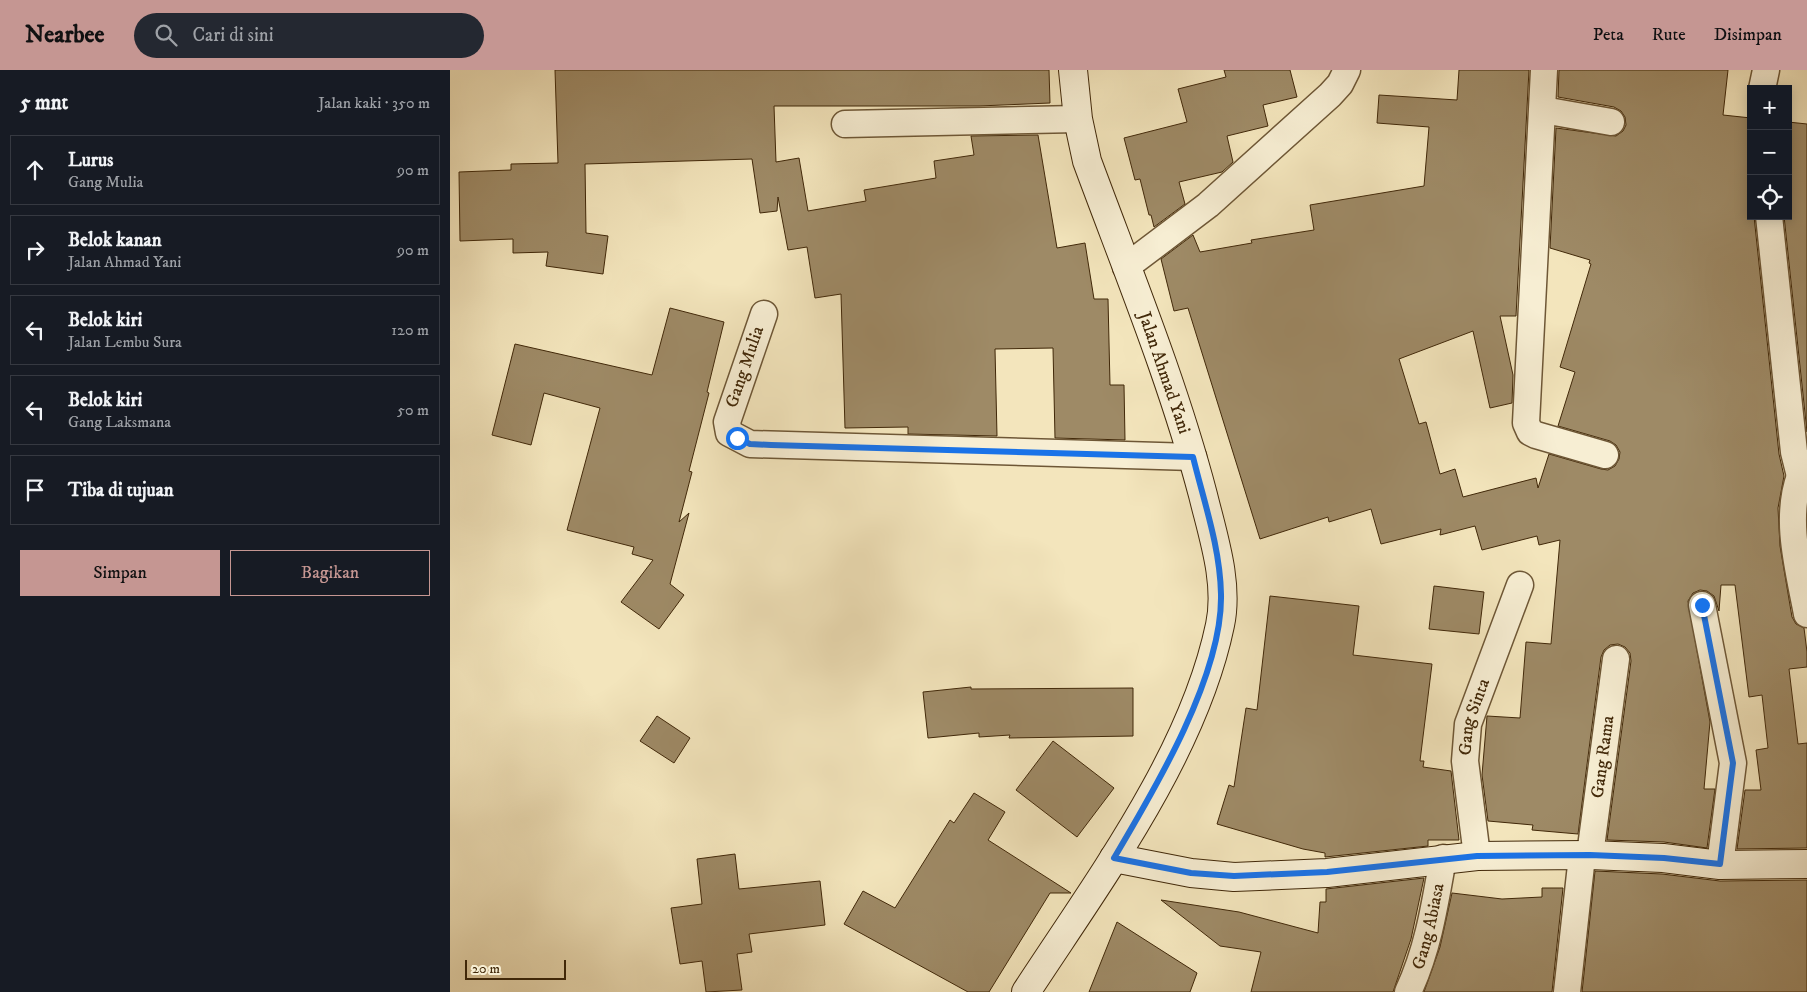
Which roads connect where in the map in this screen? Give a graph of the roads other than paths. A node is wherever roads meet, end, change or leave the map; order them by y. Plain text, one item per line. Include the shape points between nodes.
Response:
1 (1073, 70) edge
2 (1347, 70) edge
3 (1544, 70) edge
4 (1766, 70) edge
5 (1763, 85) edge
6 (1543, 110) junction
7 (1078, 119) junction
8 (1611, 122) dead end
9 (845, 124) dead end
10 (1769, 220) edge
11 (1126, 267) junction
12 (764, 314) dead end
13 (1605, 455) dead end
14 (1193, 457) junction
15 (1804, 476) edge
16 (1520, 585) dead end
17 (1702, 605) dead end
18 (1807, 614) edge
19 (1616, 659) dead end
20 (1477, 856) junction
21 (1586, 856) junction
22 (1114, 858) junction
23 (1443, 858) junction
24 (1720, 864) junction
25 (1807, 864) edge
26 (1026, 992) edge
27 (1408, 992) edge
28 (1567, 992) edge

1 - 7 main road, Jalan Ahmad Yani
2 - 11 street via 1330,95 1208,205
3 - 6 street
4 - 5 street
6 - 8 street
6 - 13 street via 1526,424 1536,435
7 - 9 street
7 - 11 main road, Jalan Ahmad Yani via 1087,161
10 - 15 street via 1794,452
11 - 14 main road, Jalan Ahmad Yani
12 - 14 street, Gang Mulia via 727,422 729,433 750,444
14 - 22 main road, Jalan Ahmad Yani via 1219,562 1220,624 1200,692 1172,755
15 - 18 street via 1794,500 1793,518
16 - 20 street, Gang Sinta via 1466,732 1465,761
17 - 24 street via 1733,763
19 - 21 street, Gang Rama
20 - 21 main road
20 - 23 main road
21 - 24 main road via 1664,858
21 - 28 street, Gang Rama
22 - 23 main road via 1191,873 1234,876 1327,872
22 - 26 main road, Jalan Ahmad Yani
23 - 27 street, Gang Abiasa via 1431,927
24 - 25 main road

